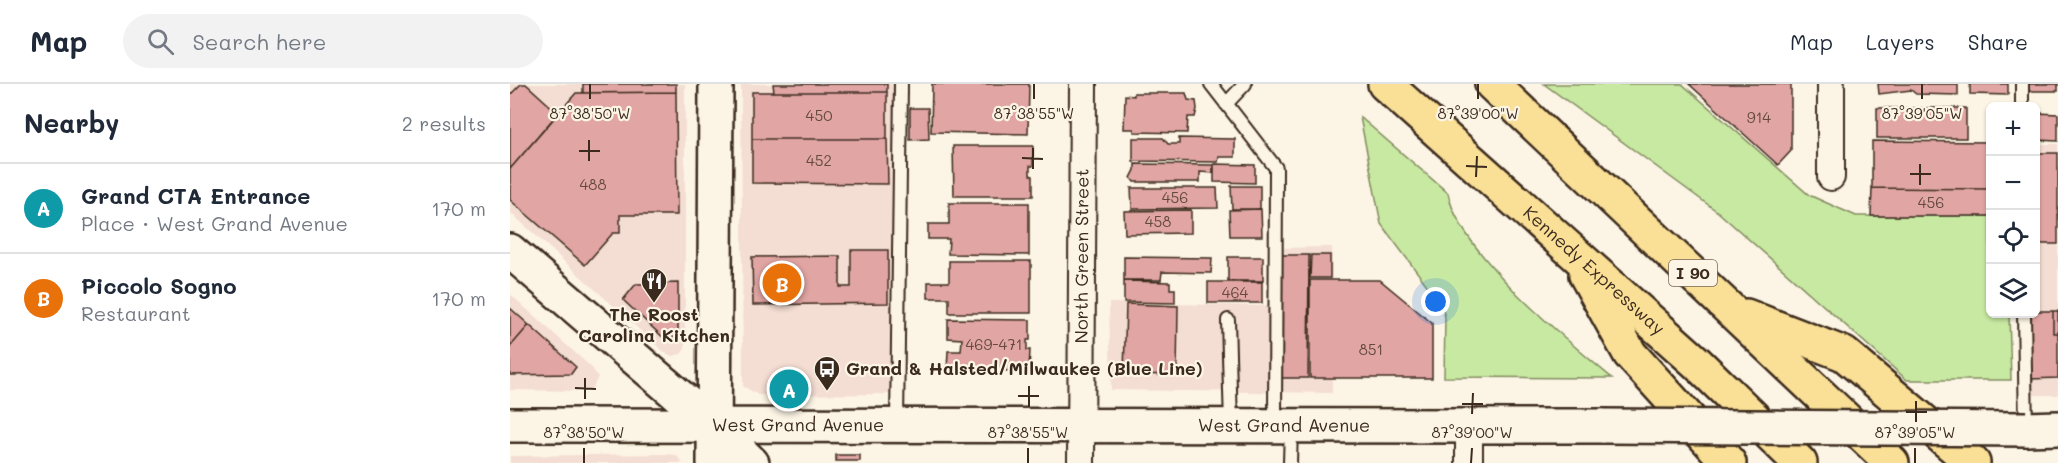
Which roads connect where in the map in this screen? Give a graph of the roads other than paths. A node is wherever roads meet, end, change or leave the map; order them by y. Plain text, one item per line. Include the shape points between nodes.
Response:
1 (716, 84) edge
2 (901, 84) edge
3 (1083, 84) edge
4 (1211, 84) edge
5 (1245, 84) edge
6 (1385, 84) edge
7 (1492, 84) edge
8 (1831, 84) edge
9 (2022, 84) edge
10 (2022, 102) edge
11 (1226, 104) junction
12 (1831, 177) dead end
13 (510, 251) edge
14 (1575, 255) junction
15 (1732, 310) junction
16 (2024, 318) edge
17 (1228, 320) dead end
18 (510, 425) edge
19 (714, 426) junction
20 (897, 426) junction
21 (1081, 426) junction
22 (1231, 426) junction
23 (1283, 426) junction
24 (1469, 426) junction
25 (2026, 429) junction
26 (2058, 429) edge
27 (714, 463) edge
28 (752, 463) edge
29 (1081, 463) edge
30 (1290, 463) edge
31 (1469, 463) edge
32 (1729, 463) edge
33 (1800, 463) edge
34 (1892, 463) edge
35 (1973, 463) edge

1 - 19 main road
2 - 20 lane
3 - 21 street, North Green Street
4 - 11 lane
5 - 11 lane
6 - 14 highway, Kennedy Expressway
7 - 15 highway, I 90
8 - 12 street
9 - 10 lane
11 - 23 lane via 1276,168
13 - 19 main road
14 - 32 highway via 1630,354
14 - 33 highway, Kennedy Expressway via 1696,362
15 - 34 highway, I 90
15 - 35 highway via 1844,354
16 - 25 lane
17 - 22 lane
18 - 19 main road, West Grand Avenue
19 - 20 main road, West Grand Avenue
19 - 27 main road
19 - 28 main road
20 - 21 main road, West Grand Avenue
21 - 22 main road, West Grand Avenue
21 - 29 street, North Green Street
22 - 23 main road, West Grand Avenue
23 - 24 main road, West Grand Avenue
23 - 30 lane
24 - 25 main road, West Grand Avenue, bridge
24 - 31 street
25 - 26 main road, West Grand Avenue

